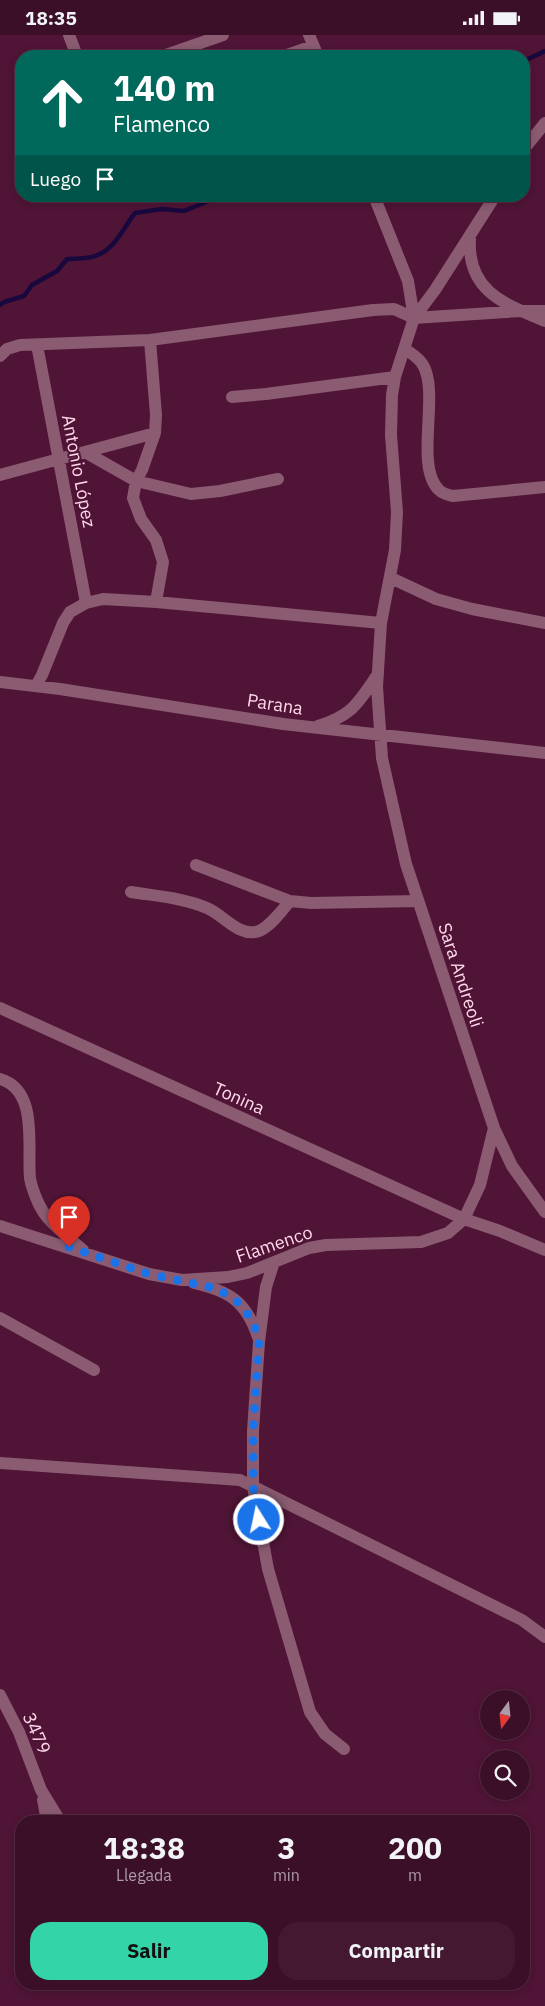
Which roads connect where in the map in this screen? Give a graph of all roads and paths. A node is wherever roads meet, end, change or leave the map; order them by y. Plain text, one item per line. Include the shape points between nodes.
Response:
1 (69, 35) edge
2 (223, 35) edge
3 (75, 50) edge
4 (180, 50) edge
5 (545, 123) edge
6 (530, 142) edge
7 (376, 202) edge
8 (491, 202) edge
9 (470, 237) junction
10 (521, 311) junction
11 (545, 311) edge
12 (414, 318) junction
13 (545, 321) edge
14 (150, 340) junction
15 (37, 345) junction
16 (405, 349) junction
17 (0, 356) edge
18 (395, 377) junction
19 (232, 397) dead end
20 (154, 433) junction
21 (84, 452) junction
22 (59, 458) junction
23 (0, 475) edge
24 (278, 479) dead end
25 (136, 481) junction
26 (545, 487) edge
27 (390, 578) junction
28 (86, 603) junction
29 (156, 603) junction
30 (381, 623) junction
31 (545, 623) edge
32 (378, 674) junction
33 (0, 682) edge
34 (36, 686) junction
35 (314, 728) junction
36 (379, 735) junction
37 (545, 753) edge
38 (196, 865) dead end
39 (131, 892) dead end
40 (290, 901) junction
41 (418, 901) junction
42 (0, 1008) edge
43 (0, 1079) edge
44 (494, 1129) junction
45 (545, 1212) edge
46 (464, 1219) junction
47 (0, 1226) edge
48 (545, 1250) edge
49 (87, 1253) junction
50 (274, 1263) junction
51 (182, 1280) junction
52 (0, 1318) edge
53 (259, 1342) junction
54 (94, 1370) dead end
55 (0, 1463) edge
56 (253, 1487) junction
57 (545, 1637) edge
58 (0, 1695) edge
59 (344, 1749) dead end
60 (40, 1785) junction
61 (46, 1815) edge
62 (57, 1815) edge

1 - 3 street
2 - 4 street
5 - 6 street
7 - 12 street via 408,281
8 - 9 street
9 - 10 street via 470,261 480,282 487,292
9 - 12 street
10 - 11 street
10 - 12 street
10 - 13 street
12 - 14 street via 394,309 373,310
12 - 16 street, Sara Andreoli
14 - 15 street
14 - 20 street via 156,415
15 - 17 street via 20,345 7,349
15 - 22 street, Antonio López
16 - 18 street, Sara Andreoli
16 - 26 street via 424,366 429,475 439,491 453,496
18 - 19 street
18 - 27 street, Sara Andreoli via 391,435 397,512
20 - 21 street
20 - 25 street
21 - 22 street
21 - 25 street
22 - 23 street
22 - 28 street, Antonio López
24 - 25 street via 220,491 191,493
25 - 29 street via 133,497 141,519 156,540 163,562
27 - 30 street, Sara Andreoli
27 - 31 street via 436,599
28 - 29 street via 103,599
28 - 34 street via 70,611
29 - 30 street
30 - 32 street, Sara Andreoli
32 - 35 street via 355,707 337,720
32 - 36 street, Sara Andreoli
33 - 34 street, Parana
34 - 35 street, Parana
35 - 36 street, Parana
36 - 37 street, Parana
36 - 41 street, Sara Andreoli via 406,864
38 - 40 street
39 - 40 street via 208,909 246,931 260,931
40 - 41 street
41 - 44 street, Sara Andreoli
42 - 46 street, Tonina
43 - 49 street via 12,1085 22,1097 30,1125 30,1179 37,1200 44,1213
44 - 45 street, Sara Andreoli via 512,1166
44 - 46 street, Flamenco via 480,1185
46 - 48 street, Tonina
46 - 50 street, Flamenco via 448,1233 421,1242 326,1245 309,1248
47 - 49 street, Flamenco
49 - 51 street, Flamenco via 149,1274
50 - 51 street, Flamenco via 228,1277
50 - 53 street via 266,1287
51 - 53 street via 218,1289 239,1303 253,1321
52 - 54 street
53 - 56 street
55 - 56 street via 229,1479
56 - 57 street via 522,1620
56 - 59 street via 268,1569 310,1712 325,1734
58 - 60 street, 3479
60 - 61 street, 3479
60 - 62 street, 3479

